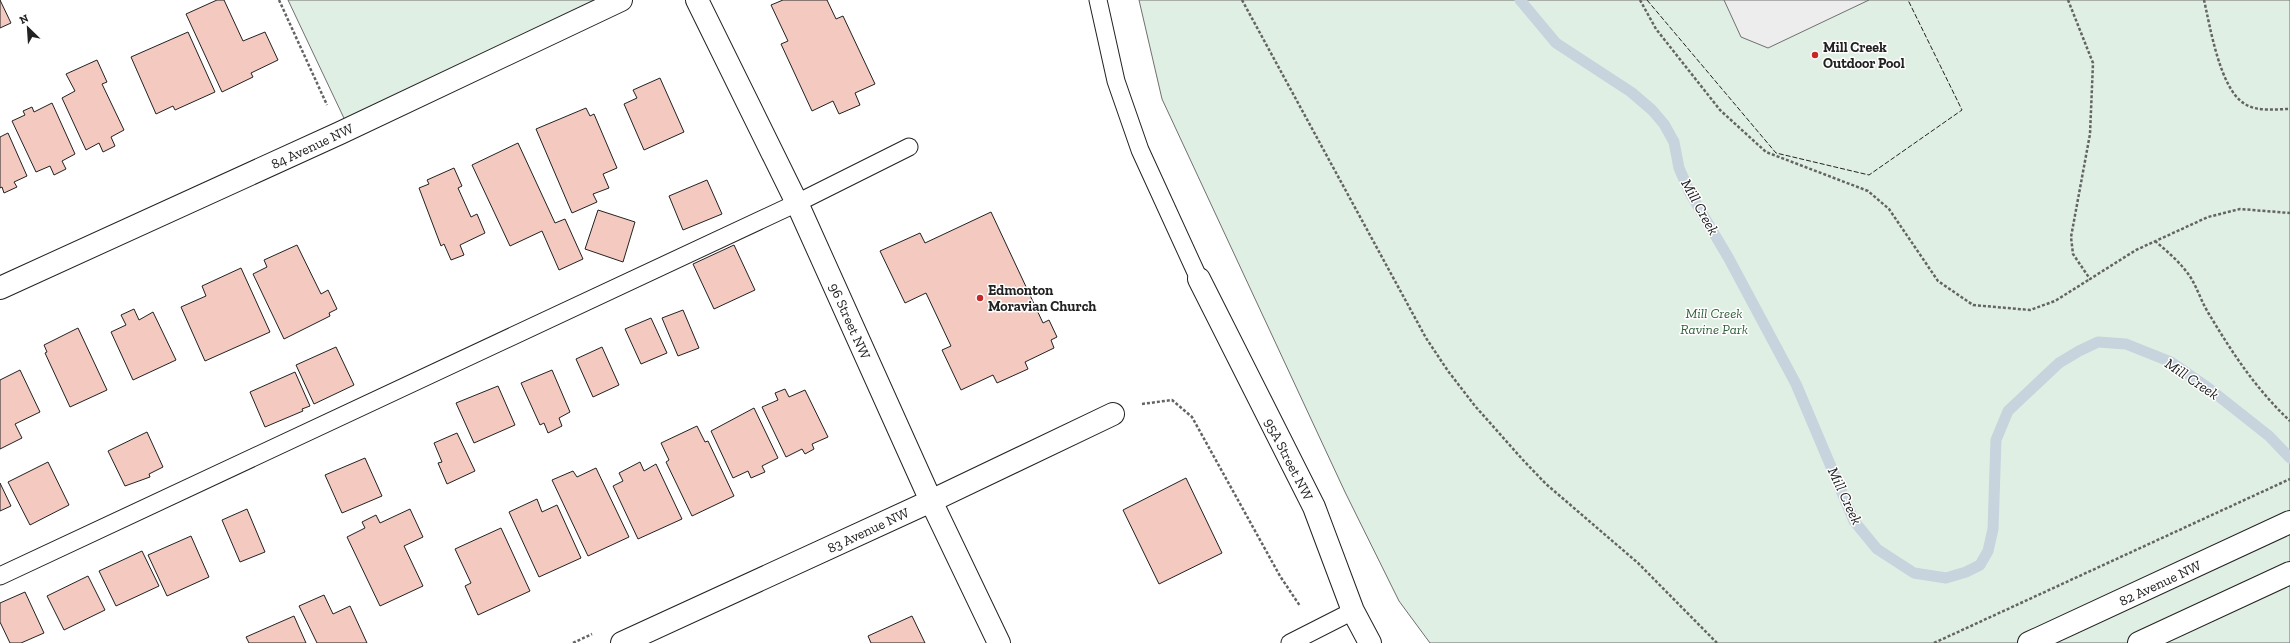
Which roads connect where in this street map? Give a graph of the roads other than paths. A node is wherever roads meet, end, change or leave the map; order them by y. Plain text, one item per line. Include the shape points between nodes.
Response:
1 (621, 0) edge
2 (697, 0) edge
3 (1098, 0) edge
4 (909, 146) dead end
5 (797, 203) junction
6 (1199, 279) joint
7 (0, 288) edge
8 (1113, 414) road end
9 (931, 501) junction
10 (2290, 522) edge
11 (2290, 573) edge
12 (0, 576) edge
13 (1353, 611) junction
14 (622, 643) edge
15 (999, 643) edge
16 (1290, 643) edge
17 (1370, 643) edge
18 (2029, 643) edge
19 (2139, 643) edge

1 - 7 street, 84 Avenue NW via 340,133
2 - 5 street, 96 Street NW
3 - 6 lane via 1116,82 1140,150
4 - 5 lane
5 - 9 street, 96 Street NW
5 - 12 lane
6 - 13 street, 95A Street NW via 1314,507
8 - 9 street, 83 Avenue NW
9 - 14 street, 83 Avenue NW
9 - 15 street, 96 Street NW
10 - 18 street, 82 Avenue NW
11 - 19 street
13 - 16 lane
13 - 17 street, 95A Street NW

